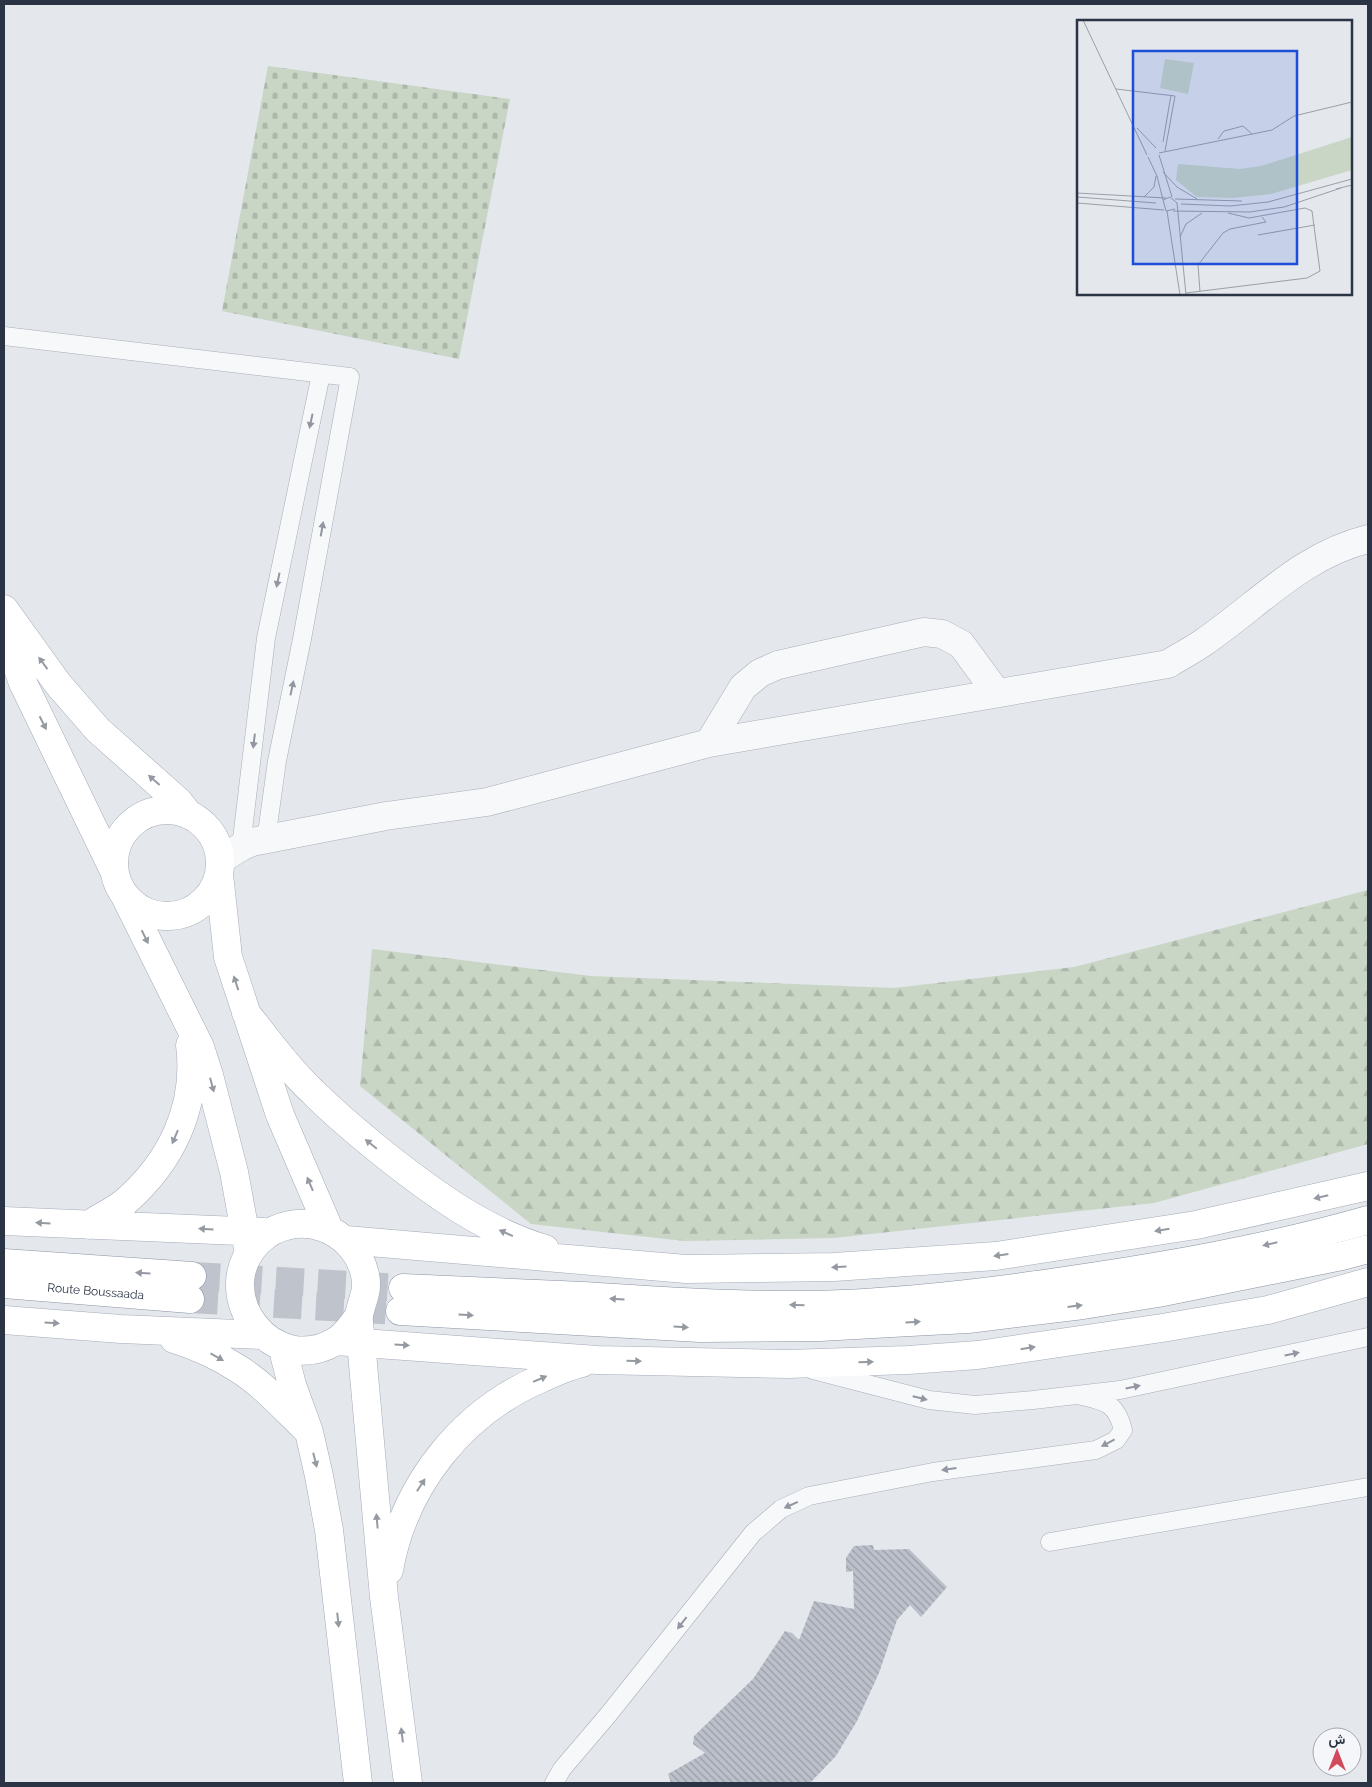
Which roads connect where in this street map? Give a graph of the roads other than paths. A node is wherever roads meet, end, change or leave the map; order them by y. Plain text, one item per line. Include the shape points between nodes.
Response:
1 (4, 336) edge
2 (320, 374) junction
3 (1368, 539) edge
4 (4, 609) edge
5 (4, 630) edge
6 (997, 693) junction
7 (709, 744) junction
8 (188, 815) junction
9 (237, 855) junction
10 (120, 883) junction
11 (246, 1014) junction
12 (187, 1021) junction
13 (1368, 1186) edge
14 (1368, 1220) edge
15 (4, 1221) edge
16 (89, 1225) junction
17 (338, 1235) junction
18 (247, 1242) junction
19 (1368, 1249) edge
20 (585, 1261) junction
21 (4, 1263) edge
22 (1368, 1282) edge
23 (4, 1284) edge
24 (4, 1320) edge
25 (121, 1329) junction
26 (352, 1333) junction
27 (1368, 1337) edge
28 (272, 1340) junction
29 (596, 1360) junction
30 (788, 1364) junction
31 (1078, 1395) junction
32 (309, 1432) junction
33 (1368, 1487) edge
34 (1050, 1542) dead end
35 (384, 1597) junction
36 (358, 1783) edge
37 (408, 1783) edge
38 (554, 1783) edge

1 - 2 lane
2 -> 9 lane via 266,638
9 -> 2 lane via 276,761 304,630 350,377
3 - 6 street via 1297,570 1204,642 1168,664
8 -> 4 main road via 178,801 98,730 58,684
5 -> 10 main road via 23,683
6 - 7 street
6 - 7 street via 961,644 942,634 924,632 778,665 760,673 743,687
7 - 9 street via 487,802 386,816
8 - 9 main road via 202,823 218,846
8 - 10 main road via 156,811 141,817 128,828 114,857
9 - 10 main road via 202,903 186,913 152,914 136,906
11 -> 9 main road via 228,957
10 -> 12 main road
17 -> 11 main road via 280,1116
20 -> 11 main road via 531,1245 489,1226 428,1189 312,1092
12 -> 16 main road via 192,1062 188,1102 174,1141 147,1181 123,1204
12 -> 18 main road via 209,1076 234,1172
13 -> 20 main road via 1196,1225 996,1256 834,1267 686,1269
14 -> 19 main road via 1222,1255 1127,1272 908,1300 814,1305 402,1299 700,1328 958,1320 1158,1293
16 -> 15 main road
18 -> 16 main road
17 - 18 main road via 310,1224 290,1225 272,1232 259,1242
17 - 20 main road
17 - 26 main road via 359,1257 365,1276 365,1297
18 - 28 main road via 240,1288 243,1306 250,1321
23 -> 21 main road, Route Boussaada via 191,1287
30 -> 22 main road via 978,1355 1268,1310
24 -> 25 main road
25 - 28 main road
25 -> 32 main road via 162,1335 209,1352 238,1369 271,1395
26 - 28 main road via 309,1350 295,1349
26 -> 29 main road
35 -> 26 main road
31 -> 27 lane via 1120,1390
28 - 32 main road
29 -> 30 main road
35 -> 29 main road via 393,1545 413,1497 442,1453 478,1416 522,1386 570,1366
30 -> 31 lane via 929,1400 975,1405
31 -> 38 lane via 1107,1402 1120,1415 1123,1430 1116,1440 1096,1450 933,1472 809,1496 781,1509 753,1532
32 -> 36 main road via 329,1530
33 - 34 lane
37 -> 35 main road

